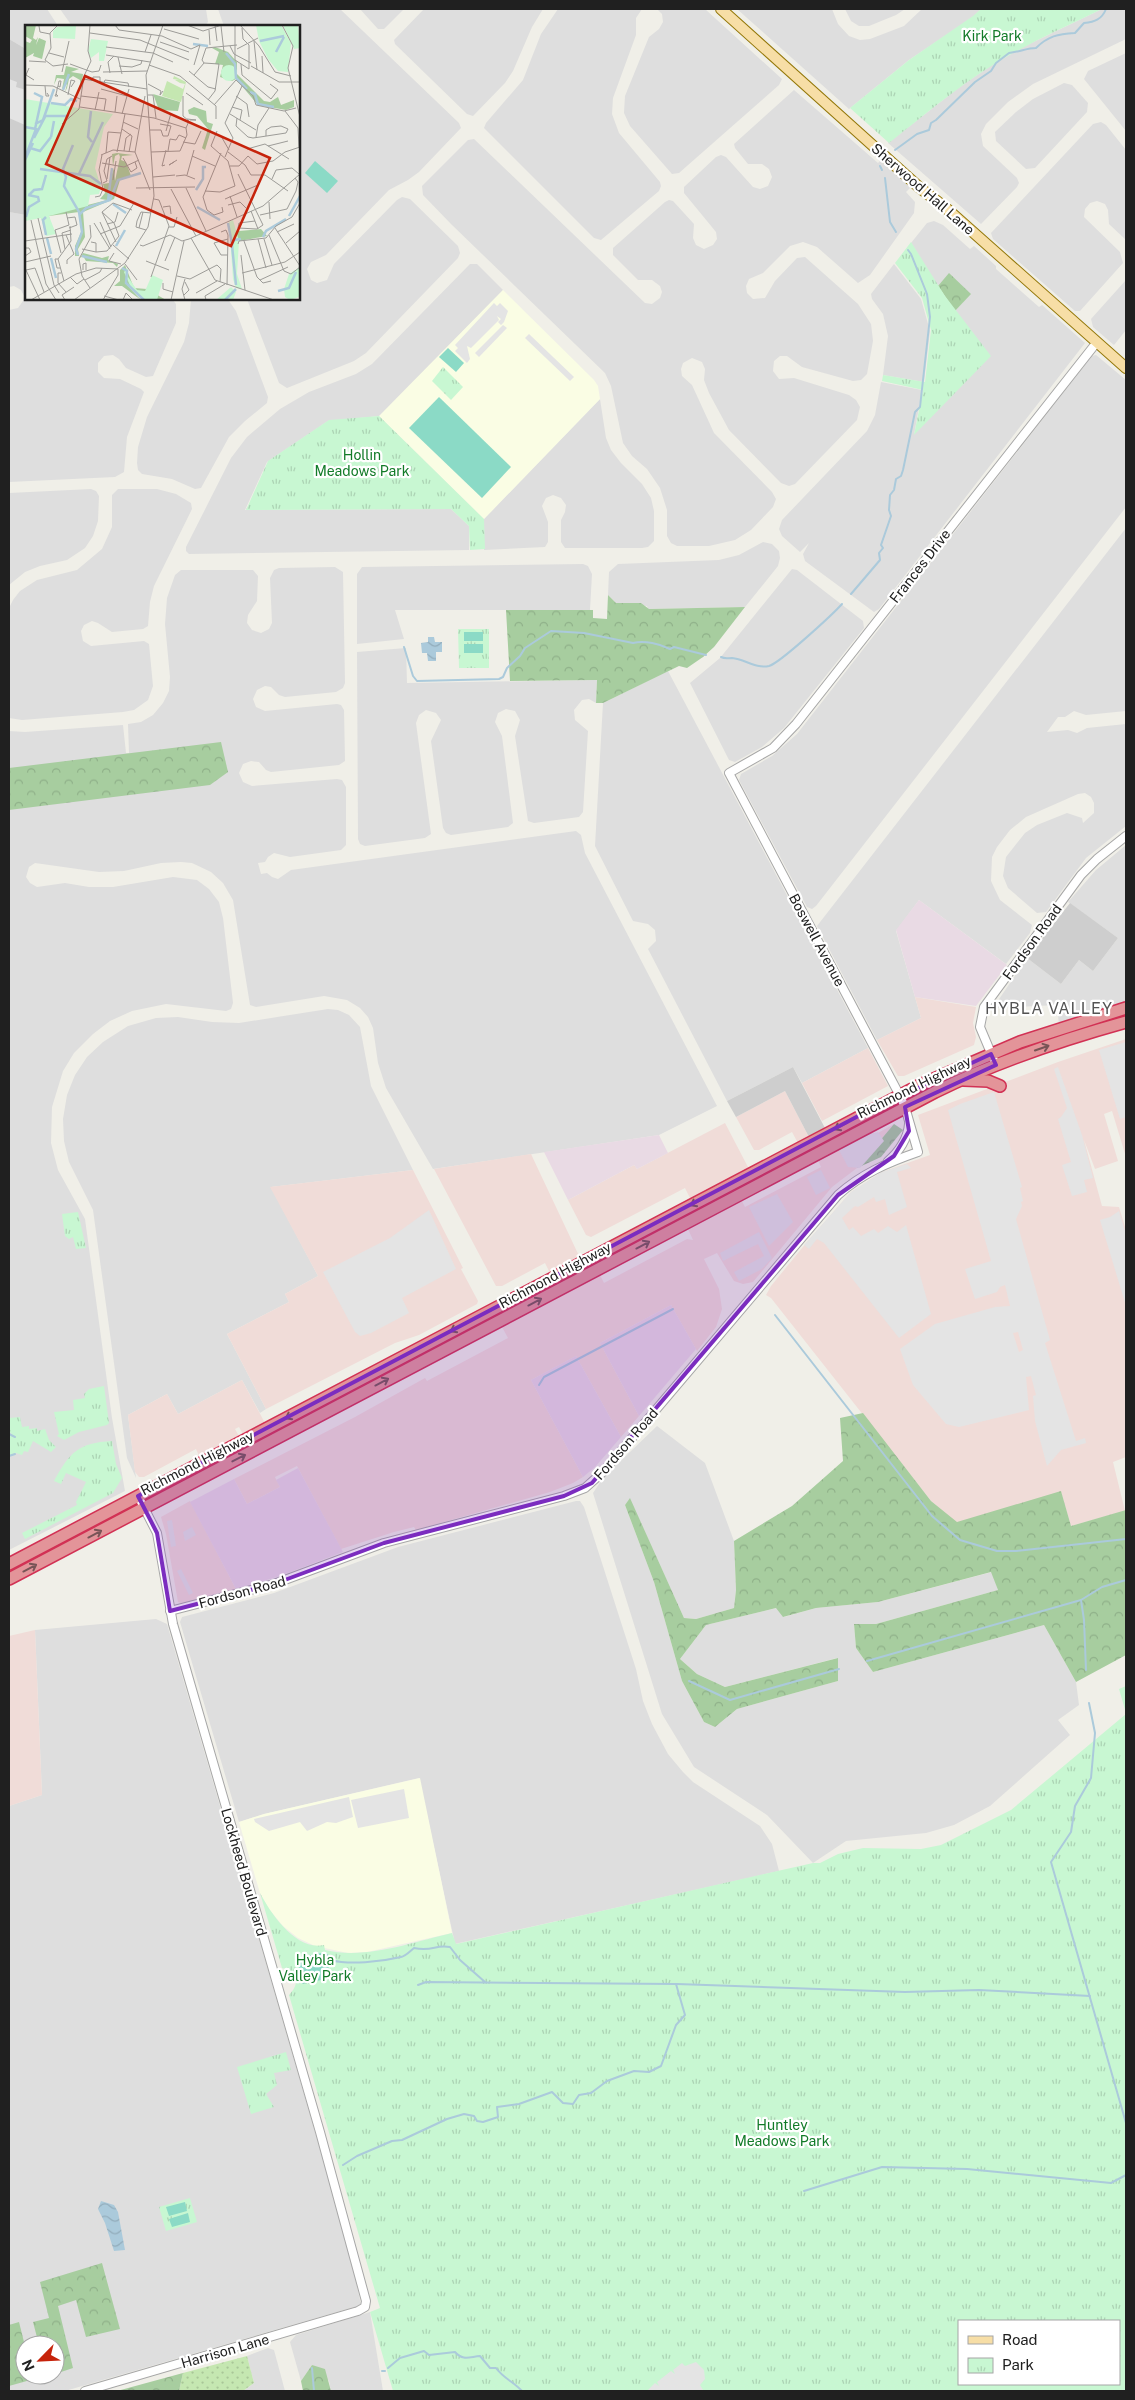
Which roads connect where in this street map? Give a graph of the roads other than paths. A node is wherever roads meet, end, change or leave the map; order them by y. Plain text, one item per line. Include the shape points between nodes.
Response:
1 (722, 9) edge
2 (1097, 342) junction
3 (1126, 368) edge
4 (729, 773) joint
5 (1126, 836) edge
6 (1126, 1008) edge
7 (1126, 1022) edge
8 (991, 1054) junction
9 (996, 1065) junction
10 (954, 1082) junction
11 (1000, 1086) dead end
12 (900, 1096) junction
13 (905, 1107) junction
14 (910, 1122) junction
15 (885, 1164) junction
16 (138, 1496) junction
17 (145, 1507) junction
18 (9, 1564) edge
19 (9, 1579) edge
20 (170, 1611) junction
21 (365, 2307) joint
22 (85, 2391) edge

1 - 2 main road, Sherwood Hall Lane
2 - 3 main road, Sherwood Hall Lane
2 - 4 street, Frances Drive via 796,724 773,748
4 - 12 street, Boswell Avenue
5 - 8 street, Fordson Road via 1081,875 984,1007 980,1027
6 - 8 highway, Richmond Highway
9 -> 7 highway, Richmond Highway
8 - 9 street, Fordson Road
8 - 12 highway, Richmond Highway
9 - 10 highway, Richmond Highway
10 - 11 highway via 978,1080
10 - 13 highway, Richmond Highway
12 - 13 street, Boswell Avenue
12 -> 16 highway, Richmond Highway
13 - 14 street, Fordson Road
17 -> 13 highway, Richmond Highway
14 - 15 street via 900,1148
14 - 15 street, Fordson Road via 918,1152
15 - 20 street, Fordson Road via 838,1195 604,1471 585,1488 384,1543 259,1589
16 - 17 street, Lockheed Boulevard
16 - 18 highway, Richmond Highway
19 -> 17 highway, Richmond Highway
17 - 20 street, Lockheed Boulevard via 157,1533
20 - 21 street, Lockheed Boulevard via 320,2132 364,2293
21 - 22 street, Harrison Lane via 358,2312

